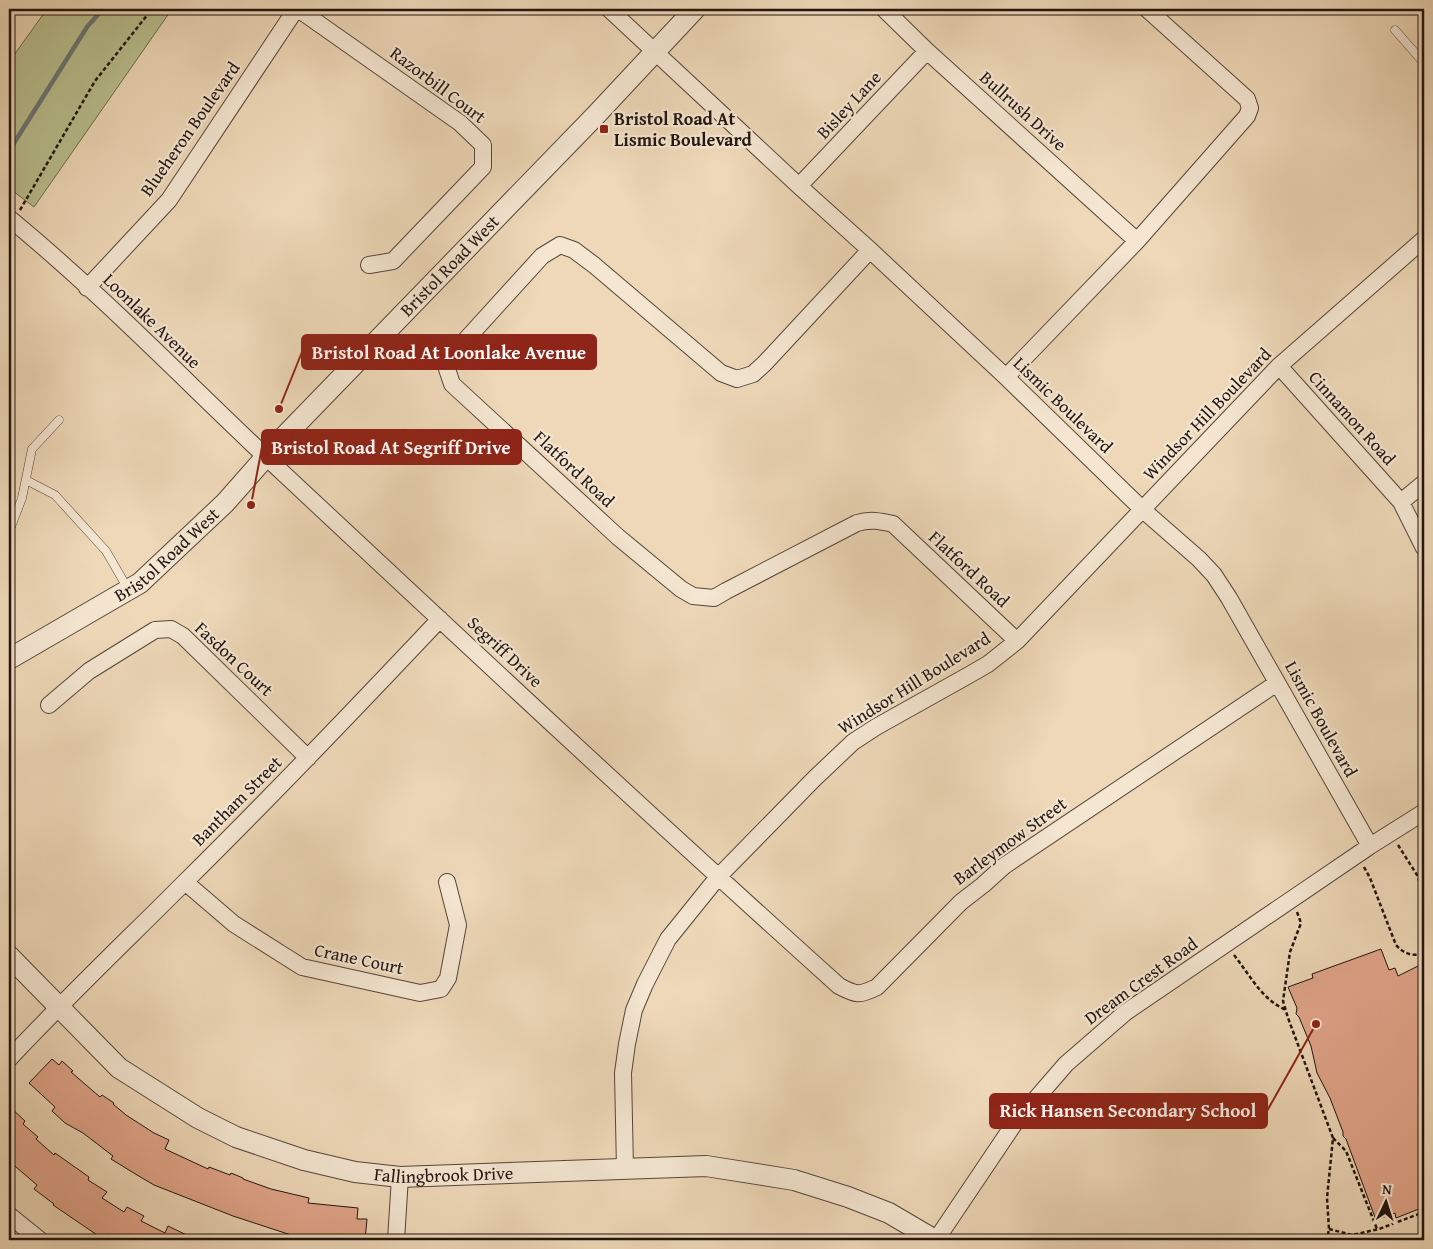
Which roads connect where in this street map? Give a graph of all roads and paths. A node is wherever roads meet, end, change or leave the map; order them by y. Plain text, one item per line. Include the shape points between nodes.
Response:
1 (152, 9) edge
2 (297, 9) edge
3 (609, 9) edge
4 (694, 9) edge
5 (884, 9) edge
6 (1147, 9) edge
7 (1395, 30) dead end
8 (927, 50) junction
9 (654, 52) junction
10 (1424, 63) edge
11 (799, 186) junction
12 (14, 215) edge
13 (1424, 239) edge
14 (1136, 241) junction
15 (870, 250) junction
16 (369, 265) dead end
17 (87, 288) junction
18 (1279, 366) junction
19 (1006, 376) junction
20 (58, 420) dead end
21 (265, 456) junction
22 (26, 480) junction
23 (1424, 483) edge
24 (1401, 502) junction
25 (1143, 510) junction
26 (9, 532) edge
27 (1424, 548) edge
28 (128, 589) junction
29 (440, 620) junction
30 (1017, 641) junction
31 (9, 660) edge
32 (1277, 683) junction
33 (49, 705) dead end
34 (308, 758) junction
35 (1424, 812) edge
36 (1390, 833) junction
37 (1363, 850) junction
38 (718, 877) junction
39 (185, 882) junction
40 (447, 882) dead end
41 (1424, 894) edge
42 (1292, 899) junction
43 (1226, 944) junction
44 (1423, 953) edge
45 (9, 956) edge
46 (1424, 963) edge
47 (58, 1006) junction
48 (1286, 1010) junction
49 (9, 1059) edge
50 (1333, 1138) junction
51 (625, 1169) junction
52 (400, 1177) junction
53 (1424, 1212) edge
54 (9, 1215) edge
55 (1329, 1229) junction
56 (1377, 1230) junction
57 (40, 1240) edge
58 (396, 1240) edge
59 (936, 1240) edge
60 (1328, 1240) edge

1 - 12 path via 95,81
2 - 16 street, Razorbill Court via 460,123 483,145 483,167 394,262
2 - 17 street, Blueheron Boulevard via 169,200
3 - 9 street, Lismic Boulevard
4 - 9 street, Bristol Road West
5 - 8 street, Bullrush Drive
6 - 14 street via 1247,99 1250,108 1247,116
7 - 10 lane
8 - 11 street, Bisley Lane
8 - 14 street, Bullrush Drive
9 - 11 street, Lismic Boulevard
9 - 21 street, Bristol Road West
11 - 15 street, Lismic Boulevard
12 - 17 street, Loonlake Avenue
13 - 18 street, Windsor Hill Boulevard
14 - 19 street
15 - 19 street, Lismic Boulevard
15 - 30 street, Flatford Road via 764,364 753,374 738,379 721,373 594,265 560,244 542,256 452,355 447,369 452,384 487,417 618,537 693,596 714,598 857,523 880,521 893,524
17 - 21 street, Loonlake Avenue
18 - 24 street, Cinnamon Road
18 - 25 street, Windsor Hill Boulevard
19 - 25 street, Lismic Boulevard
20 - 22 lane via 32,449
21 - 28 street, Bristol Road West via 225,503 140,583
21 - 29 street, Segriff Drive
22 - 26 lane
22 - 28 lane via 55,495 106,550
23 - 24 street
24 - 27 street, Cinnamon Road
25 - 30 street, Windsor Hill Boulevard
25 - 32 street, Lismic Boulevard via 1214,575
28 - 31 street, Bristol Road West
29 - 34 street, Bantham Street
29 - 38 street, Segriff Drive
30 - 38 street, Windsor Hill Boulevard via 976,672 853,742
32 - 37 street, Lismic Boulevard
32 - 38 street, Barleymow Street via 1004,866 961,902 877,987 863,994 839,986
33 - 34 street, Fasdon Court via 89,671 130,645 155,630 171,629 183,636
34 - 39 street, Bantham Street
35 - 36 street, Dream Crest Road
36 - 37 street, Dream Crest Road
36 - 41 path via 1417,875
37 - 42 street, Dream Crest Road
37 - 44 path via 1370,878 1396,945 1407,954
38 - 51 street, Windsor Hill Boulevard via 668,939 634,1010 623,1073
39 - 40 street, Crane Court via 234,924 302,967 420,993 441,989 448,978 458,925
39 - 47 street, Bantham Street
42 - 43 street, Dream Crest Road
42 - 48 path via 1300,923 1290,952 1283,1001
43 - 48 path via 1266,997
43 - 59 street, Dream Crest Road via 1126,1012 1066,1064 1014,1124
44 - 46 path
45 - 47 street, Fallingbrook Drive
47 - 49 street, Bantham Street
47 - 52 street, Fallingbrook Drive via 119,1068 228,1133 327,1166
48 - 50 path
50 - 55 path via 1327,1198
50 - 56 path via 1346,1151
51 - 52 street, Fallingbrook Drive
51 - 59 street, Fallingbrook Drive via 706,1166 794,1180 889,1213
52 - 58 street
53 - 56 path
54 - 57 street
55 - 56 path via 1352,1235
55 - 60 path

